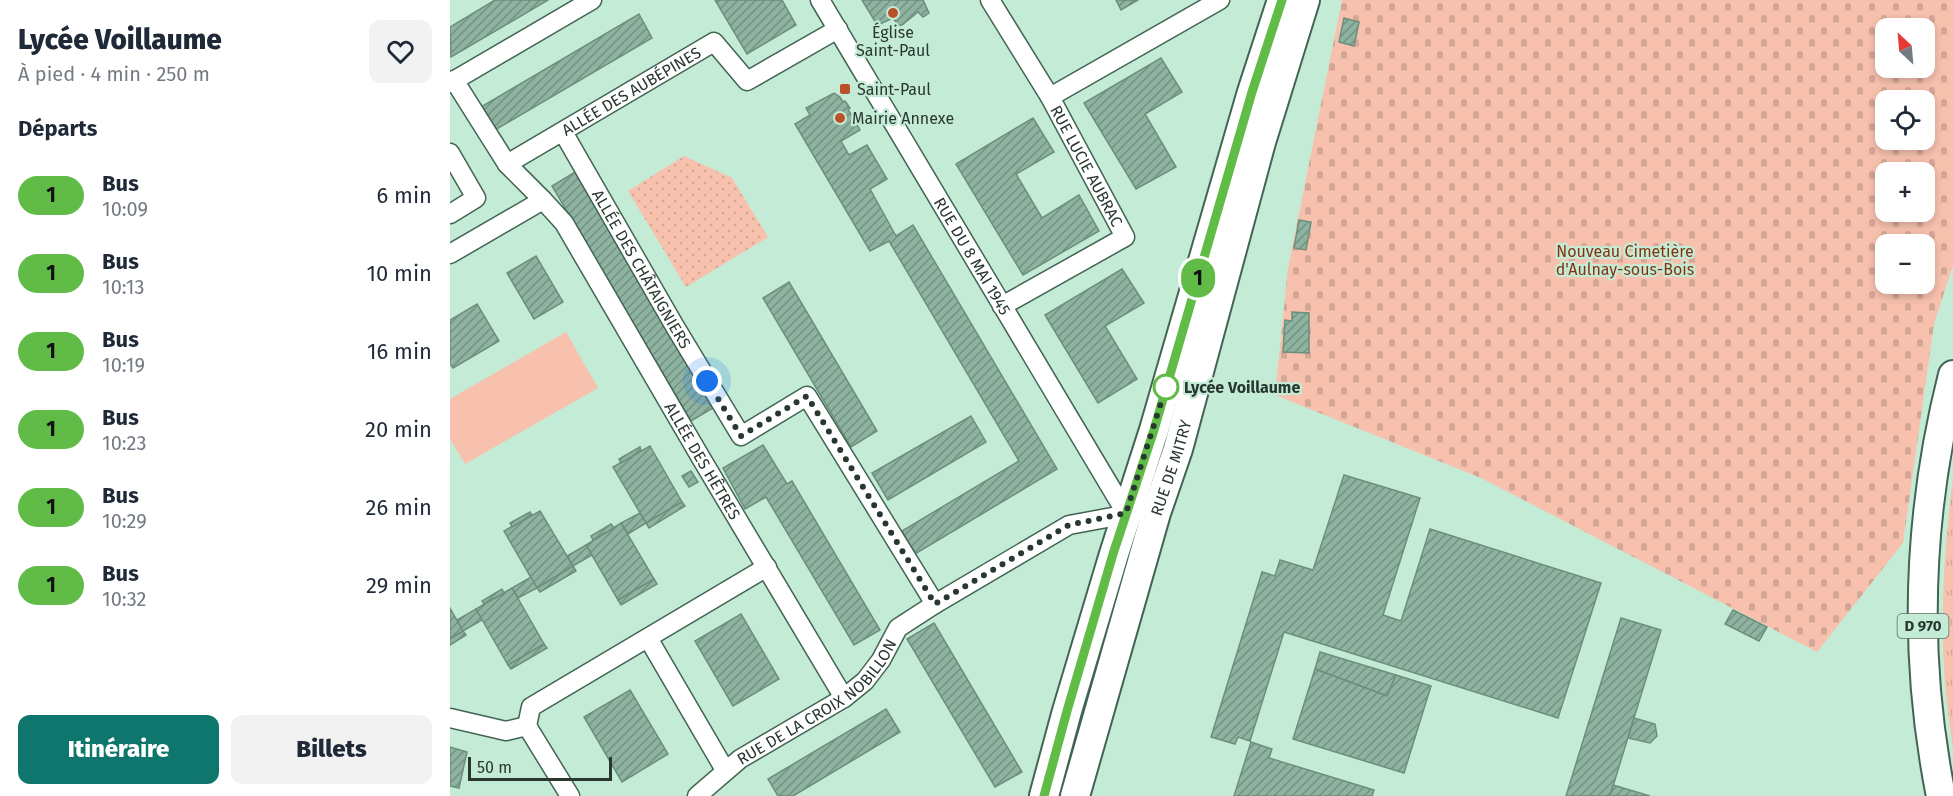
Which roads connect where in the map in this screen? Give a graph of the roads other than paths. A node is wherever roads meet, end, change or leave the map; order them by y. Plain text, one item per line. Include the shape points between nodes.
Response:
1 (592, 0) edge
2 (820, 0) edge
3 (990, 0) edge
4 (1220, 0) edge
5 (1282, 0) edge
6 (1305, 0) edge
7 (838, 29) junction
8 (452, 82) edge
9 (1050, 97) junction
10 (563, 132) junction
11 (450, 153) edge
12 (507, 164) junction
13 (543, 200) junction
14 (450, 214) edge
15 (450, 254) edge
16 (1002, 306) junction
17 (1953, 375) edge
18 (1126, 513) junction
19 (1156, 513) junction
20 (767, 567) junction
21 (935, 604) junction
22 (648, 638) junction
23 (844, 698) junction
24 (450, 718) edge
25 (527, 726) junction
26 (725, 770) junction
27 (570, 796) edge
28 (698, 796) edge
29 (1044, 796) edge
30 (1075, 796) edge
31 (1941, 796) edge

1 - 8 street
2 - 7 street, RUE DU 8 MAI 1945
3 - 9 street
4 - 9 street
5 - 18 main road, RUE DE MITRY
6 - 19 main road, RUE DE MITRY via 1178,449
7 - 10 street, ALLÉE DES AUBÉPINES via 747,81 714,42
7 - 16 street, RUE DU 8 MAI 1945
8 - 12 street, ALLÉE DES HÊTRES
9 - 16 street, RUE LUCIE AUBRAC via 1125,237
10 - 12 street, ALLÉE DES AUBÉPINES
10 - 21 street, ALLÉE DES CHÂTAIGNIERS via 741,436 807,396
11 - 14 street via 476,198
12 - 13 street, ALLÉE DES HÊTRES
13 - 15 street
13 - 20 street, ALLÉE DES HÊTRES via 564,223
16 - 18 street, RUE DU 8 MAI 1945
17 - 31 main road, D 970 via 1935,456 1924,549 1927,711
18 - 19 street, RUE DE LA CROIX NOBILLON
18 - 21 street, RUE DE LA CROIX NOBILLON via 1069,525
18 - 29 main road, RUE DE MITRY
19 - 30 main road, RUE DE MITRY
20 - 22 street
20 - 23 street, ALLÉE DES HÊTRES
21 - 23 street, RUE DE LA CROIX NOBILLON via 898,628 872,674
22 - 25 street via 531,706
22 - 26 street
23 - 26 street, RUE DE LA CROIX NOBILLON
24 - 25 street via 506,731
25 - 27 street
26 - 28 street, RUE DE LA CROIX NOBILLON

